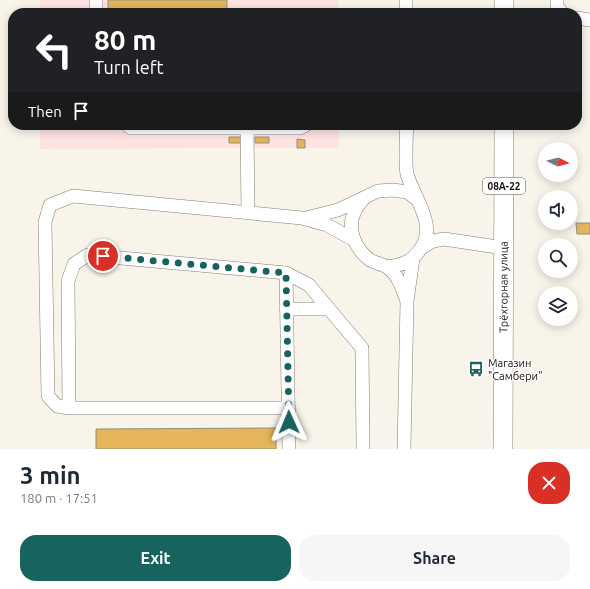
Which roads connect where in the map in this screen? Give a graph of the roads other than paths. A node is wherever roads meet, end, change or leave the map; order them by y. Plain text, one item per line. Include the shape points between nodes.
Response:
1 (248, 130) edge
2 (406, 130) edge
3 (504, 130) edge
4 (406, 172) junction
5 (393, 190) junction
6 (364, 198) junction
7 (419, 201) junction
8 (248, 213) junction
9 (425, 216) junction
10 (302, 218) junction
11 (444, 239) junction
12 (354, 240) junction
13 (504, 248) junction
14 (417, 253) junction
15 (387, 267) junction
16 (286, 273) junction
17 (407, 301) junction
18 (286, 309) junction
19 (329, 309) junction
20 (69, 408) junction
21 (289, 408) junction
22 (289, 449) edge
23 (363, 449) edge
24 (404, 449) edge
25 (503, 449) edge

1 - 8 street
2 - 4 street
3 - 13 highway, Трёхгорная улица / 08А-22
4 - 5 street
4 - 7 street
5 - 6 street via 378,190
5 - 7 street via 407,192
6 - 10 street via 338,210
6 - 12 street via 355,211 350,225
7 - 9 street
8 - 10 street
8 - 20 street via 73,196 50,205 46,222 48,396 57,406
9 - 11 street via 435,232
9 - 14 street via 427,234
10 - 12 street via 327,225
11 - 13 street
11 - 14 street via 433,241
12 - 15 street via 362,253 372,261
13 - 25 highway, Трёхгорная улица / 08А-22
14 - 15 street via 400,265
14 - 17 street
15 - 17 street via 399,279
16 - 18 street
16 - 19 street via 309,285
16 - 20 street via 88,255 74,264 68,281
17 - 24 street
18 - 19 street
18 - 21 street
19 - 23 street via 362,348
20 - 21 street
21 - 22 street

